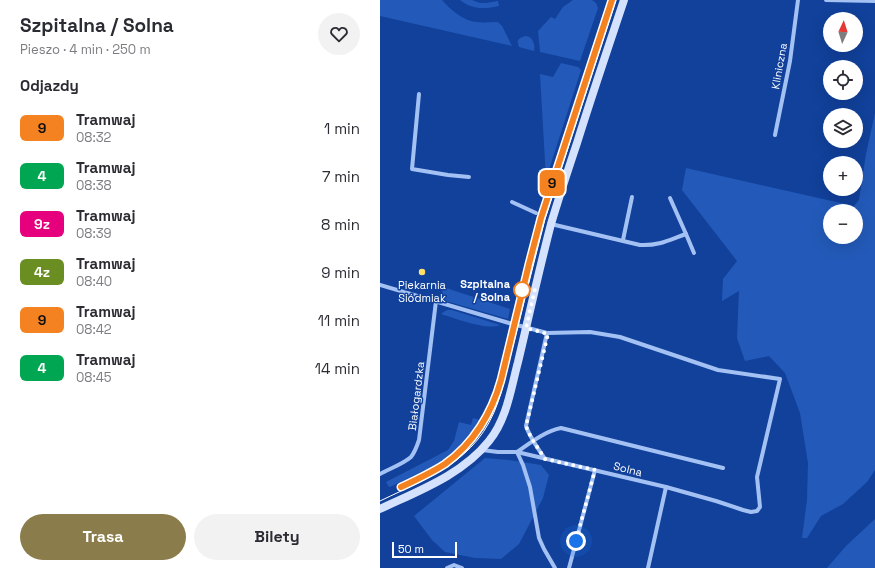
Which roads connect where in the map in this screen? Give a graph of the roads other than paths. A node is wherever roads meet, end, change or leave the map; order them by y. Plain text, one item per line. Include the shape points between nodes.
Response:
1 (624, 0) edge
2 (798, 0) edge
3 (826, 0) edge
4 (875, 1) edge
5 (419, 94) dead end
6 (775, 135) dead end
7 (469, 177) dead end
8 (632, 197) dead end
9 (670, 198) dead end
10 (512, 202) dead end
11 (536, 213) dead end
12 (551, 224) junction
13 (686, 234) junction
14 (623, 240) junction
15 (694, 253) dead end
16 (380, 285) edge
17 (436, 301) junction
18 (526, 328) junction
19 (548, 334) junction
20 (533, 441) junction
21 (482, 450) junction
22 (517, 452) junction
23 (545, 459) junction
24 (723, 468) dead end
25 (595, 470) junction
26 (380, 474) edge
27 (666, 487) junction
28 (380, 509) edge
29 (447, 568) edge
30 (462, 568) edge
31 (555, 568) edge
32 (569, 568) edge
33 (648, 568) edge

1 - 12 street
2 - 6 street, Kliniczna via 790,61
3 - 4 street
5 - 7 street via 412,169
8 - 14 street
9 - 13 street
10 - 11 street
12 - 14 street
12 - 18 street
13 - 14 street via 660,244 649,245
13 - 15 street
16 - 17 street
17 - 18 street
17 - 26 street, Białogardzka via 420,440 411,456
18 - 19 street
18 - 21 street via 505,409 494,434
19 - 20 street via 526,426
19 - 27 street, Solna via 590,332 620,337 718,370 780,379 757,477 760,507 757,511 743,510
20 - 22 street
20 - 23 street
20 - 24 street via 561,428
21 - 22 street, Solna
21 - 28 street via 464,466
22 - 23 street, Solna
22 - 31 street via 530,487 539,538
23 - 25 street, Solna
25 - 27 street, Solna
25 - 32 street
27 - 33 street
29 - 30 street via 454,565

